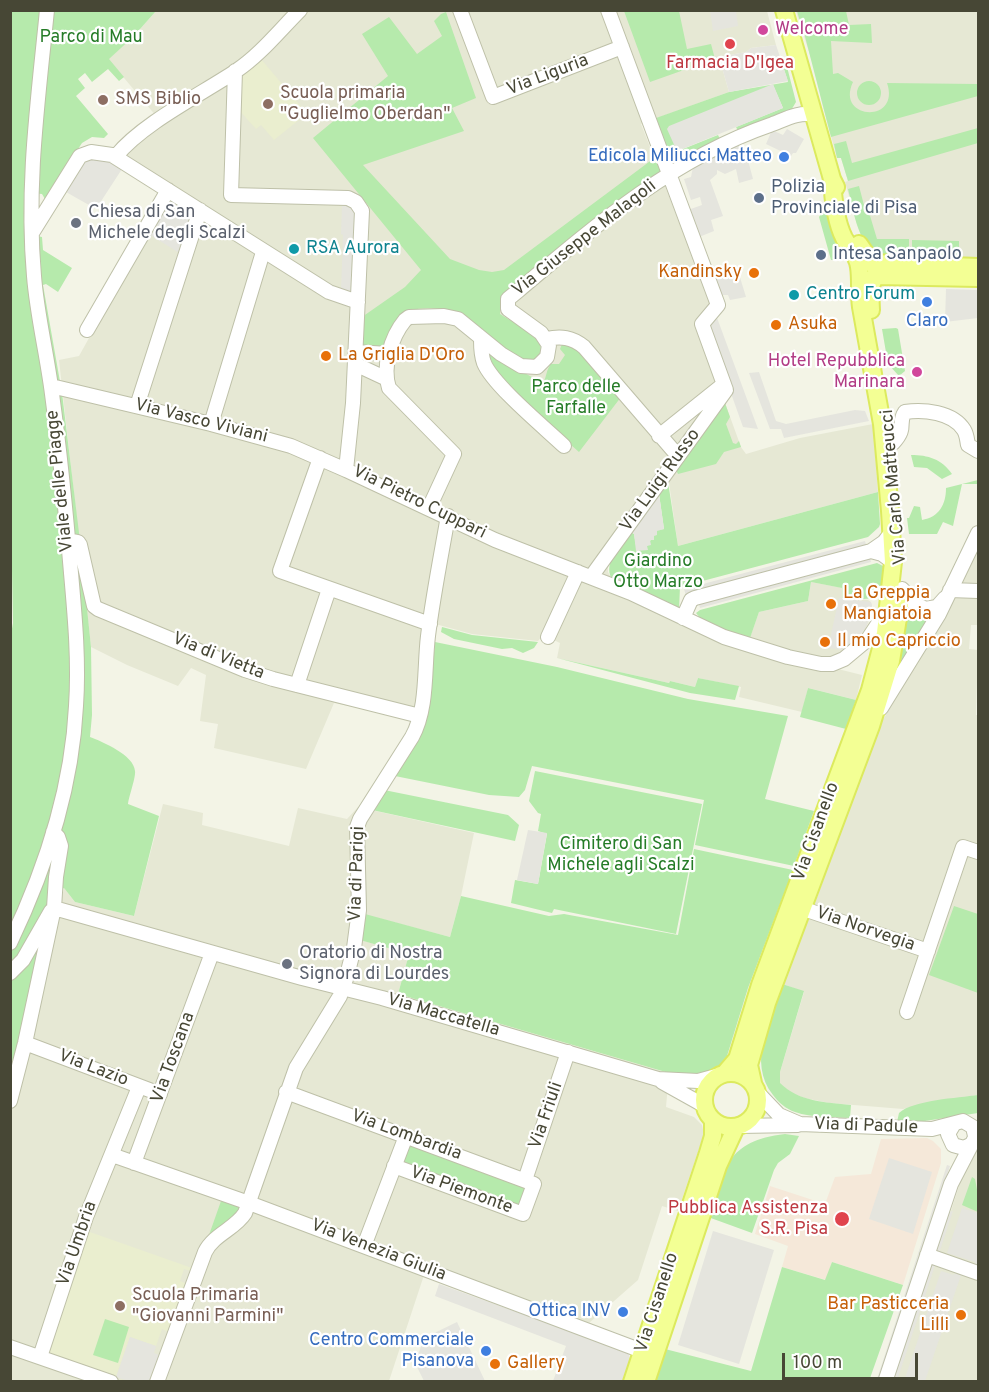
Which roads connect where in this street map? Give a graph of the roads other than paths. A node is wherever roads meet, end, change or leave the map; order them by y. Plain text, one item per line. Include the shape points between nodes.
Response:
1 (47, 10) edge
2 (300, 10) edge
3 (460, 10) edge
4 (608, 10) edge
5 (784, 10) edge
6 (622, 47) junction
7 (235, 71) junction
8 (814, 115) junction
9 (116, 156) junction
10 (669, 173) junction
11 (168, 190) junction
12 (200, 210) junction
13 (31, 235) junction
14 (263, 252) junction
15 (978, 267) edge
16 (869, 271) junction
17 (978, 278) edge
18 (358, 302) junction
19 (87, 330) dead end
20 (546, 339) junction
21 (481, 340) junction
22 (388, 354) junction
23 (356, 358) junction
24 (387, 379) junction
25 (724, 384) junction
26 (51, 386) junction
27 (138, 406) junction
28 (210, 424) junction
29 (659, 436) junction
30 (893, 443) junction
31 (564, 446) dead end
32 (978, 451) edge
33 (678, 456) junction
34 (320, 458) junction
35 (346, 470) junction
36 (429, 508) junction
37 (448, 516) junction
38 (978, 532) edge
39 (891, 533) junction
40 (68, 540) junction
41 (871, 551) junction
42 (893, 562) junction
43 (585, 575) junction
44 (897, 587) junction
45 (329, 589) junction
46 (978, 591) edge
47 (949, 593) junction
48 (889, 608) junction
49 (683, 618) junction
50 (430, 624) junction
51 (548, 637) dead end
52 (297, 686) junction
53 (420, 716) junction
54 (871, 726) junction
55 (53, 832) junction
56 (978, 852) edge
57 (54, 908) junction
58 (801, 908) junction
59 (10, 943) edge
60 (928, 951) junction
61 (212, 953) junction
62 (10, 973) edge
63 (343, 988) junction
64 (907, 1012) dead end
65 (26, 1043) junction
66 (568, 1052) junction
67 (723, 1074) junction
68 (658, 1079) junction
69 (139, 1087) junction
70 (755, 1088) junction
71 (286, 1092) junction
72 (160, 1094) junction
73 (10, 1101) edge
74 (705, 1106) junction
75 (713, 1121) junction
76 (800, 1124) junction
77 (954, 1124) junction
78 (738, 1127) junction
79 (932, 1129) junction
80 (975, 1131) edge
81 (121, 1132) junction
82 (406, 1136) junction
83 (143, 1141) junction
84 (952, 1143) junction
85 (112, 1155) junction
86 (134, 1163) junction
87 (394, 1166) junction
88 (525, 1180) junction
89 (951, 1184) junction
90 (249, 1203) junction
91 (364, 1246) junction
92 (927, 1256) junction
93 (978, 1273) edge
94 (10, 1347) edge
95 (642, 1351) junction
96 (40, 1357) junction
97 (69, 1375) edge
98 (111, 1382) edge
99 (157, 1382) edge
100 (632, 1382) edge
101 (646, 1382) edge
102 (885, 1382) edge

1 - 13 street, Viale delle Piagge via 32,156
2 - 7 street
3 - 6 street, Via Liguria via 493,97
4 - 6 street
5 - 8 main road, Via Carlo Matteucci
6 - 10 street
7 - 9 street via 127,144
7 - 18 street, Via Pietro Cuppari via 230,194 348,198 356,202 363,214
8 - 10 street, Via Giuseppe Malagoli via 801,114 727,142
8 - 16 main road, Via Carlo Matteucci via 832,179 840,228
9 - 11 street
9 - 13 street via 83,154
10 - 20 street, Via Giuseppe Malagoli via 508,299 510,312
10 - 25 street via 718,305 702,324
11 - 12 street
11 - 19 street
12 - 14 street
12 - 27 street
13 - 26 street, Viale delle Piagge
14 - 18 street via 329,292
14 - 28 street
15 - 16 main road
16 - 17 main road
16 - 30 main road, Via Carlo Matteucci via 871,314
16 - 39 main road, Via Carlo Matteucci via 859,286 860,298 882,424
18 - 23 street, Via Pietro Cuppari
20 - 21 street via 547,357 540,366 531,368 517,364
20 - 29 street via 566,338 584,347
21 - 22 street via 455,318 410,318 401,325
21 - 31 street via 488,370
22 - 23 street
22 - 24 street
23 - 24 street
23 - 35 street, Via Pietro Cuppari
24 - 36 street via 391,392 454,454
25 - 29 street, Via Luigi Russo
25 - 33 street, Via Luigi Russo via 726,390
26 - 27 street, Via Vasco Viviani
26 - 40 street, Viale delle Piagge
27 - 28 street, Via Vasco Viviani
28 - 34 street, Via Vasco Viviani
29 - 33 street
30 - 32 street via 902,431 905,412 927,411 950,418 965,431 969,446
30 - 44 main road, Via Carlo Matteucci via 902,529
33 - 43 street, Via Luigi Russo
34 - 35 street, Via Vasco Viviani
34 - 45 street via 280,571
35 - 36 street, Via Pietro Cuppari
36 - 37 street, Via Pietro Cuppari
37 - 43 street, Via Pietro Cuppari via 495,540
37 - 50 street, Via di Parigi
38 - 47 street, Via Cisanello
39 - 41 street
39 - 42 main road, Via Carlo Matteucci
40 - 52 street, Via di Vietta via 80,545 94,606 98,609 244,670
40 - 55 street, Viale delle Piagge via 77,650 76,708 64,793
41 - 42 street
41 - 49 street via 695,598
42 - 44 main road, Via Carlo Matteucci
43 - 49 street, Via Pietro Cuppari
43 - 51 street, Via Luigi Russo
44 - 47 street via 925,609 937,607
44 - 48 main road, Via Cisanello
44 - 54 main road, Via Cisanello via 897,632
45 - 50 street
45 - 52 street
46 - 47 street
47 - 54 street, Via Cisanello
48 - 49 street, Via Pietro Cuppari via 858,649 829,664 805,662 746,645
48 - 67 main road, Via Cisanello via 870,690 760,985 737,1059
50 - 53 street, Via di Parigi
52 - 53 street, Via di Vietta
53 - 63 street, Via di Parigi via 412,737 358,822 358,917
54 - 58 main road, Via Cisanello
55 - 57 street via 61,846
55 - 59 street, Viale delle Piagge
56 - 60 street, Via Norvegia via 963,847
57 - 61 street, Via Maccatella
57 - 62 street via 23,960
57 - 65 street
58 - 60 street, Via Norvegia
58 - 70 main road, Via Cisanello via 749,1062
60 - 64 street, Via Norvegia
61 - 63 street, Via Maccatella
61 - 72 street, Via Toscana
63 - 66 street, Via Maccatella
63 - 71 street, Via di Parigi
65 - 69 street, Via Lazio
65 - 73 street
66 - 68 street, Via Maccatella
66 - 88 street, Via Friuli
67 - 68 street, Via Maccatella via 698,1081
67 - 70 main road via 743,1075
67 - 74 main road via 707,1088
68 - 74 street, Via Maccatella
69 - 72 street, Via Lazio
69 - 81 street, Via Umbria
70 - 76 street, Via di Padule via 774,1111
70 - 78 main road via 758,1107 750,1121
71 - 82 street, Via Lombardia
71 - 90 street, Via di Parigi
72 - 83 street, Via Toscana
74 - 75 main road
75 - 78 main road
75 - 95 main road, Via Cisanello via 707,1156
76 - 78 street, Via di Padule
76 - 79 street, Via di Padule
77 - 79 street, Via di Padule
77 - 80 street via 963,1121
77 - 84 street via 948,1132
78 - 101 main road, Via Cisanello via 718,1166
79 - 84 street, Via di Padule
80 - 84 street via 964,1148
80 - 89 street
81 - 83 street
81 - 85 street, Via Umbria
82 - 87 street
82 - 88 street, Via Lombardia
83 - 86 street, Via Toscana
84 - 89 street
85 - 86 street, Via Venezia Giulia
85 - 96 street, Via Umbria via 78,1240
86 - 90 street, Via Venezia Giulia
87 - 88 street, Via Piemonte via 523,1214 534,1184
87 - 91 street
89 - 92 street
90 - 91 street, Via Venezia Giulia
90 - 99 street, Via di Parigi via 240,1220 208,1246
91 - 95 street, Via Venezia Giulia
92 - 93 street
92 - 102 street
94 - 96 street
95 - 100 main road, Via Cisanello
96 - 97 street
97 - 98 street

